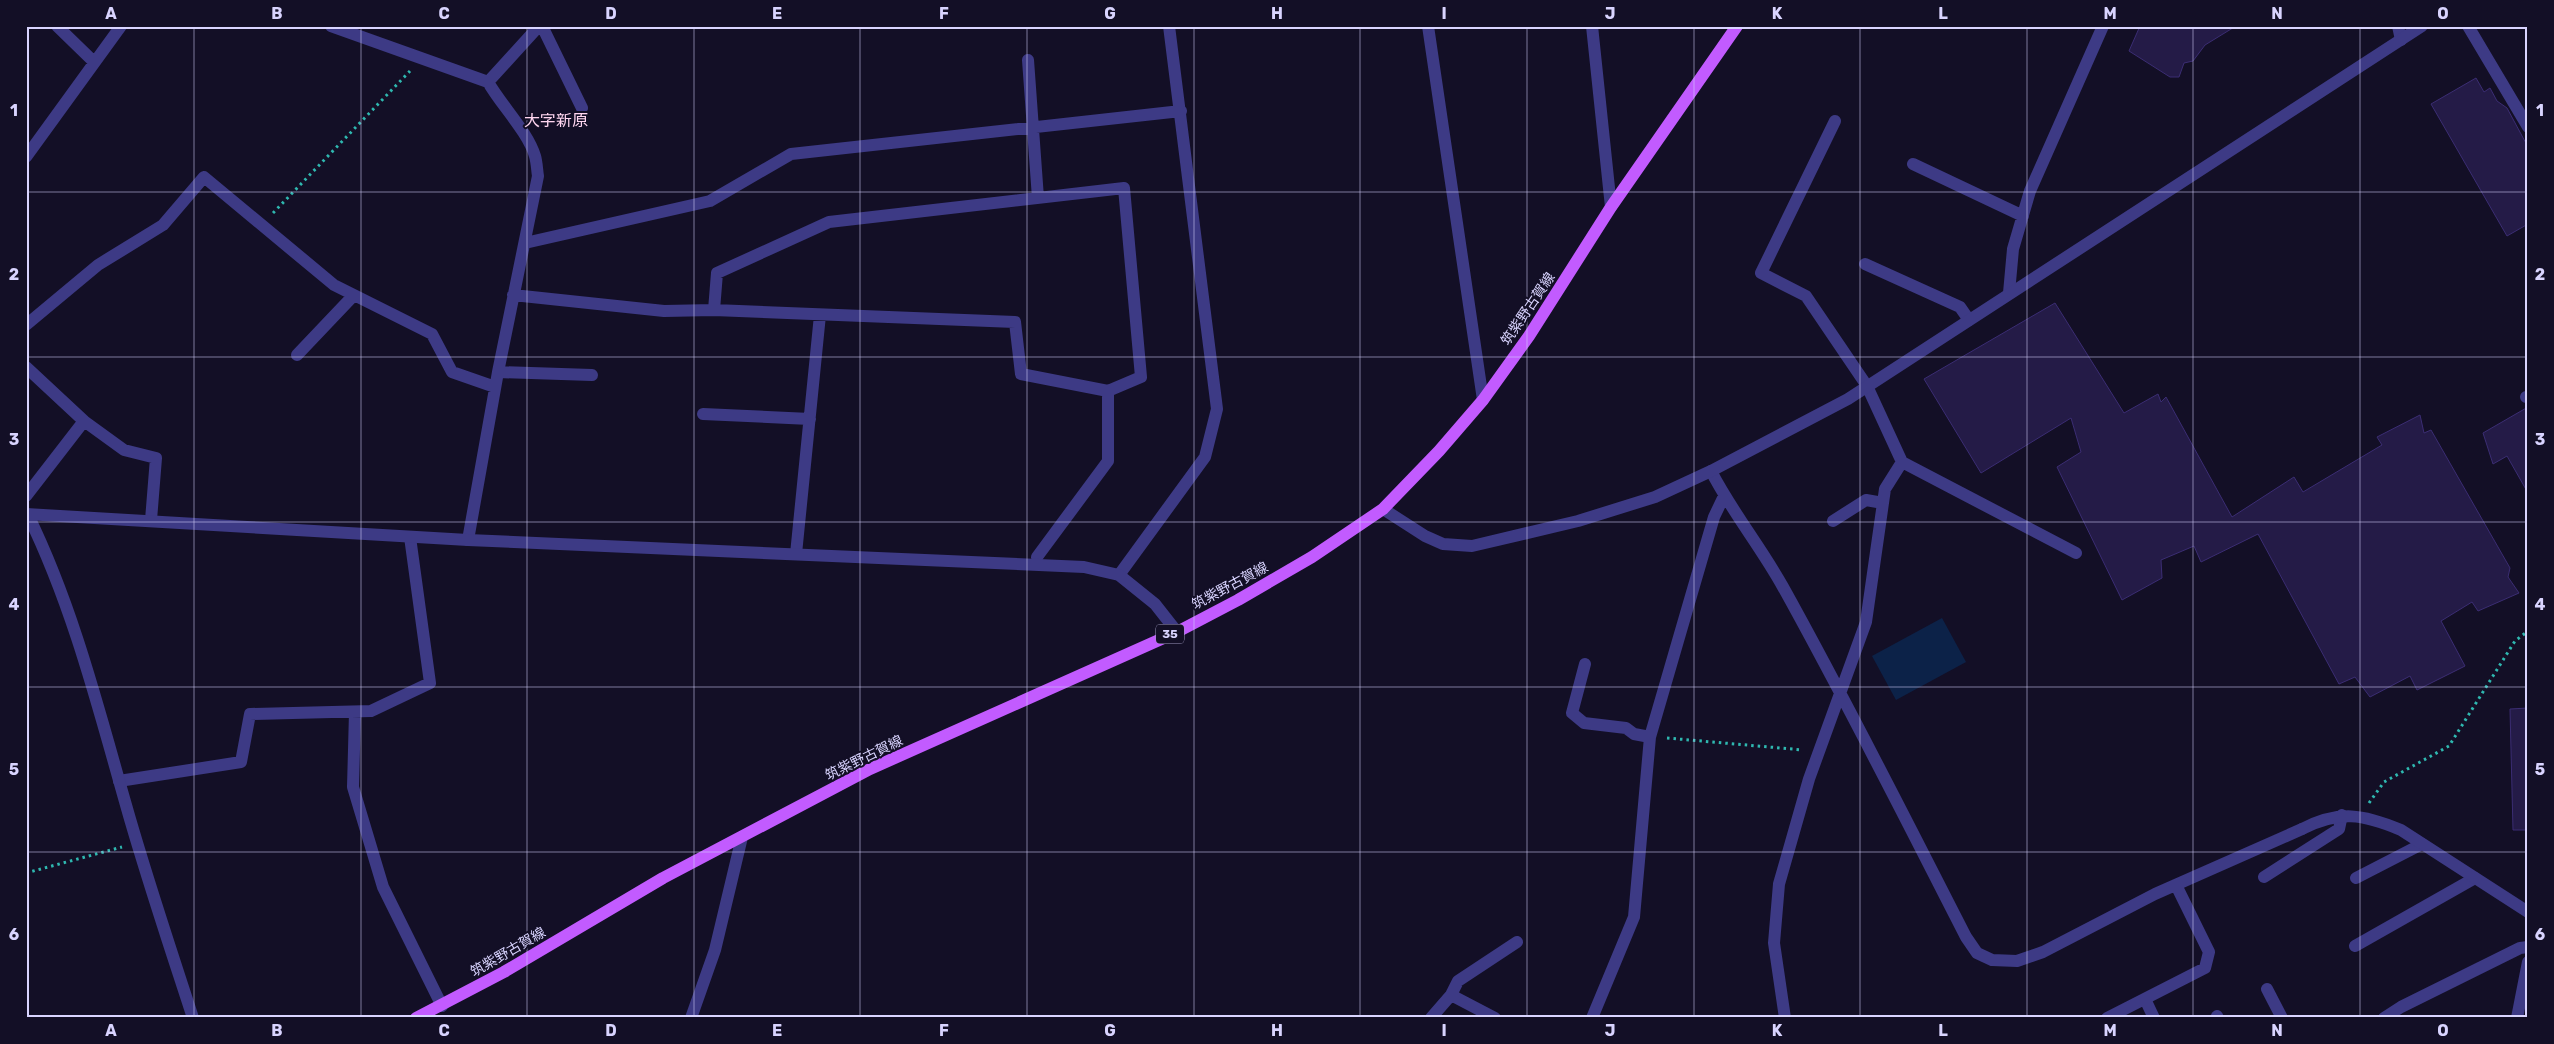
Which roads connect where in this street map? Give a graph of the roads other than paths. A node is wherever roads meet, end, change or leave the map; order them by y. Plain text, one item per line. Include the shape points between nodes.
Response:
1 (57, 26) edge
2 (121, 26) edge
3 (331, 26) edge
4 (541, 26) edge
5 (1169, 26) edge
6 (1428, 26) edge
7 (1592, 26) edge
8 (1737, 26) edge
9 (2102, 26) edge
10 (2398, 26) edge
11 (2422, 26) edge
12 (2468, 26) edge
13 (2401, 40) junction
14 (1028, 60) dead end
15 (94, 62) junction
16 (488, 82) junction
17 (582, 108) dead end
18 (1181, 111) junction
19 (1835, 121) dead end
20 (1032, 126) junction
21 (2528, 126) edge
22 (26, 157) edge
23 (1912, 164) dead end
24 (1038, 198) junction
25 (1611, 206) junction
26 (2023, 216) junction
27 (525, 243) junction
28 (1865, 264) dead end
29 (2009, 294) junction
30 (354, 295) junction
31 (513, 295) junction
32 (714, 310) junction
33 (820, 314) junction
34 (1969, 320) junction
35 (26, 324) edge
36 (297, 355) dead end
37 (26, 367) edge
38 (498, 372) junction
39 (592, 376) dead end
40 (1867, 386) junction
41 (495, 387) junction
42 (1108, 392) junction
43 (1483, 400) junction
44 (703, 414) dead end
45 (810, 420) junction
46 (84, 421) junction
47 (1902, 462) junction
48 (1711, 471) junction
49 (26, 496) edge
50 (1724, 496) junction
51 (1883, 503) junction
52 (1383, 509) junction
53 (27, 514) edge
54 (151, 520) junction
55 (1833, 521) dead end
56 (410, 537) junction
57 (468, 540) junction
58 (2076, 552) dead end
59 (796, 554) junction
60 (1037, 557) dead end
61 (1119, 575) junction
62 (1177, 632) junction
63 (1585, 664) dead end
64 (1840, 690) junction
65 (355, 712) junction
66 (1650, 737) junction
67 (119, 781) junction
68 (2342, 815) junction
69 (742, 837) junction
70 (2422, 844) junction
71 (2264, 877) dead end
72 (2356, 878) dead end
73 (2475, 878) junction
74 (2176, 885) junction
75 (2528, 912) edge
76 (1517, 942) dead end
77 (2356, 946) dead end
78 (2528, 947) edge
79 (2528, 962) edge
80 (2267, 989) dead end
81 (1451, 995) junction
82 (2145, 998) junction
83 (442, 1006) junction
84 (193, 1018) edge
85 (416, 1018) edge
86 (691, 1018) edge
87 (1431, 1018) edge
88 (1494, 1018) edge
89 (1592, 1018) edge
90 (1785, 1018) edge
91 (2107, 1018) edge
92 (2154, 1018) edge
93 (2282, 1018) edge
94 (2384, 1018) edge
95 (2517, 1018) edge

1 - 15 street
2 - 15 street
3 - 16 street
4 - 16 street
4 - 17 street
5 - 18 street
6 - 43 street
7 - 25 street
8 - 25 main road, 筑紫野古賀線 / 35
9 - 26 street via 2030,191
10 - 13 street
11 - 13 street
12 - 21 street
13 - 29 street
14 - 20 street
15 - 22 street
16 - 27 street via 535,156 538,176
18 - 20 street
18 - 61 street via 1217,410 1206,457
19 - 40 street via 1761,273 1806,296
20 - 24 street
20 - 27 street via 791,154 710,200
23 - 26 street
24 - 32 street via 829,222 717,273
24 - 42 street via 1124,188 1142,377
25 - 43 main road, 筑紫野古賀線 / 35 via 1534,328
26 - 29 street via 2013,249
27 - 31 street
28 - 34 street via 1960,307
29 - 34 street
30 - 35 street via 334,285 204,177 163,225 98,265
30 - 36 street
30 - 41 street via 432,334 452,372
31 - 32 street via 664,311
31 - 38 street
32 - 33 street
33 - 42 street via 1015,322 1020,374
33 - 45 street
34 - 40 street
37 - 46 street
38 - 39 street
38 - 41 street
40 - 47 street
40 - 48 street
41 - 57 street
42 - 60 street via 1108,460
43 - 52 main road, 筑紫野古賀線 / 35
44 - 45 street
45 - 59 street
46 - 49 street
46 - 54 street via 124,450 156,458
47 - 51 street via 1885,489
47 - 58 street
48 - 50 street
48 - 52 street via 1656,497 1578,521 1472,546 1443,544
50 - 64 street via 1767,558
50 - 66 street via 1714,516
51 - 55 street via 1866,500
51 - 64 street via 1866,622
52 - 62 main road, 筑紫野古賀線 / 35 via 1281,576
53 - 54 street
53 - 67 street via 45,550 82,650
54 - 56 street
56 - 57 street
56 - 65 street via 430,683 372,711
57 - 59 street
59 - 61 street via 1084,567
61 - 62 street via 1154,604
62 - 69 main road, 筑紫野古賀線 / 35 via 870,769
63 - 66 street via 1572,713 1584,723 1626,728 1634,734
64 - 74 street via 1976,953 1992,960 2017,961 2043,952
64 - 90 street via 1779,884 1774,943
65 - 67 street via 250,714 241,762
65 - 83 street via 353,787 383,887
66 - 89 street via 1634,917
67 - 84 street
68 - 70 street via 2380,821
68 - 71 street via 2339,829
68 - 74 street via 2321,819
69 - 83 main road, 筑紫野古賀線 / 35 via 663,878
69 - 86 street via 715,950
70 - 72 street
70 - 73 street
73 - 75 street
73 - 77 street
74 - 82 street via 2209,952 2205,968
76 - 81 street via 1458,981
78 - 94 street via 2410,1002
79 - 95 street
80 - 93 street
81 - 87 street
81 - 88 street
82 - 91 street
82 - 92 street
83 - 85 main road, 筑紫野古賀線 / 35

